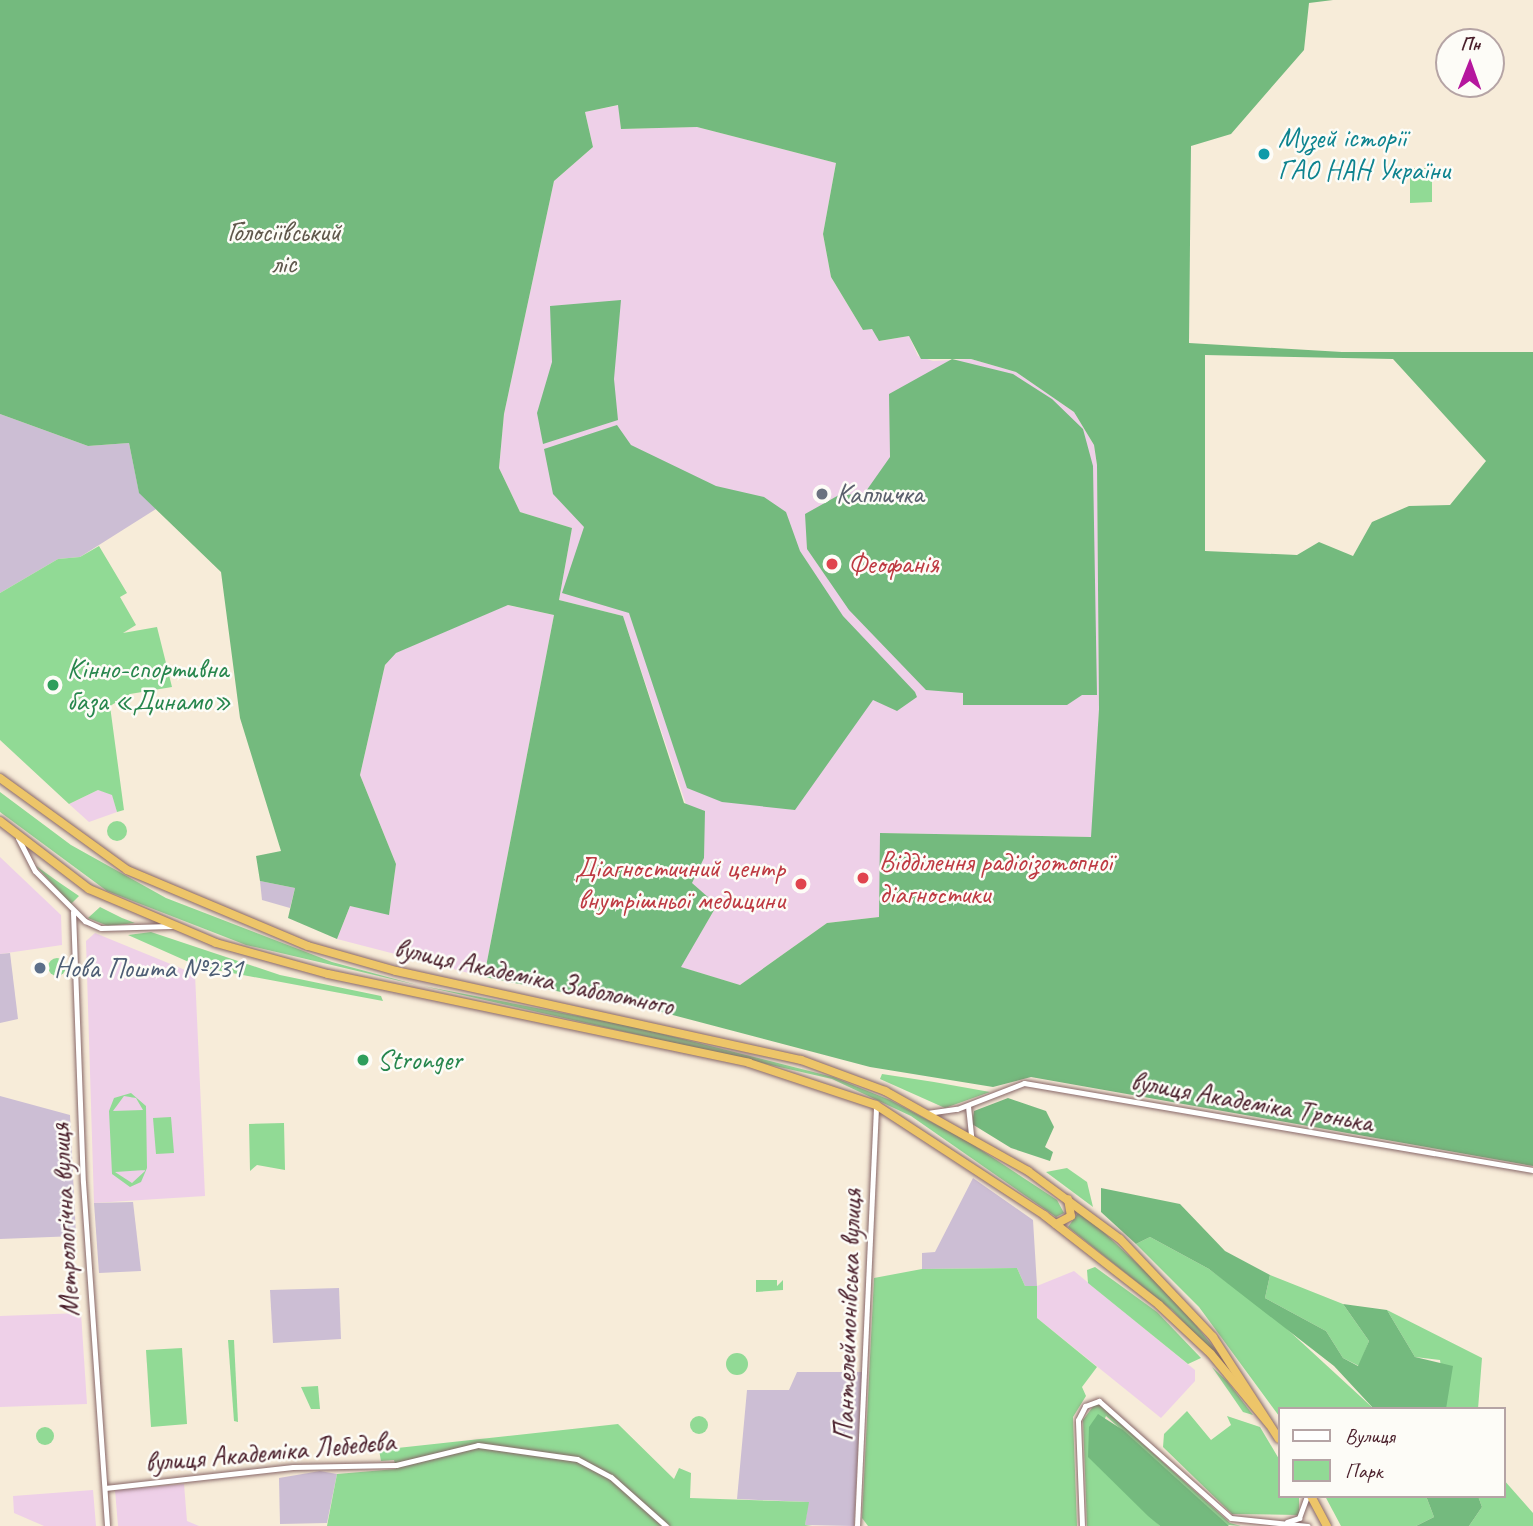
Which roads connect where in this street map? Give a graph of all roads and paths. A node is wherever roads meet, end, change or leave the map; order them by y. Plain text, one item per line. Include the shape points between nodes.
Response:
1 (0, 778) edge
2 (5, 786) edge
3 (0, 821) edge
4 (18, 838) junction
5 (73, 912) junction
6 (171, 926) junction
7 (876, 1105) junction
8 (968, 1105) junction
9 (927, 1113) junction
10 (971, 1137) junction
11 (1533, 1170) edge
12 (1069, 1199) junction
13 (1056, 1224) junction
14 (1273, 1429) junction
15 (1278, 1437) edge
16 (104, 1488) junction
17 (1308, 1498) edge
18 (1310, 1498) edge
19 (1281, 1523) junction
20 (107, 1526) edge
21 (666, 1526) edge
22 (857, 1526) edge
23 (1082, 1526) edge
24 (1308, 1526) edge
25 (1327, 1526) edge

1 - 2 highway, вулиця Академіка Заболотного
2 - 9 highway, вулиця Академіка Заболотного via 127,870 308,946 396,971 801,1060
3 - 4 highway, вулиця Академіка Заболотного
4 - 5 street via 36,870
4 - 6 highway, вулиця Академіка Заболотного via 89,889
5 - 6 street via 101,928
5 - 16 street, Метрологічна вулиця via 82,1182
6 - 7 highway, вулиця Академіка Заболотного via 328,974 784,1072
7 - 13 highway, вулиця Академіка Заболотного
7 - 22 street, Пантелеймонівська вулиця
8 - 9 street, вулиця Академіка Тронька
8 - 10 street
8 - 11 street, вулиця Академіка Тронька via 1024,1083
9 - 10 highway, вулиця Академіка Заболотного
10 - 12 highway, вулиця Академіка Заболотного
12 - 13 highway via 1071,1216
12 - 14 highway, вулиця Академіка Заболотного via 1141,1258 1194,1315 1249,1384
13 - 14 highway, вулиця Академіка Заболотного via 1186,1329
14 - 15 highway, вулиця Академіка Заболотного
16 - 20 street, Метрологічна вулиця
16 - 21 street, вулиця Академіка Лебедєва via 293,1467 396,1465 478,1445 578,1459 611,1477
17 - 19 street via 1299,1518
18 - 25 highway
19 - 23 street via 1231,1518 1099,1401 1085,1406 1079,1420
19 - 24 street

